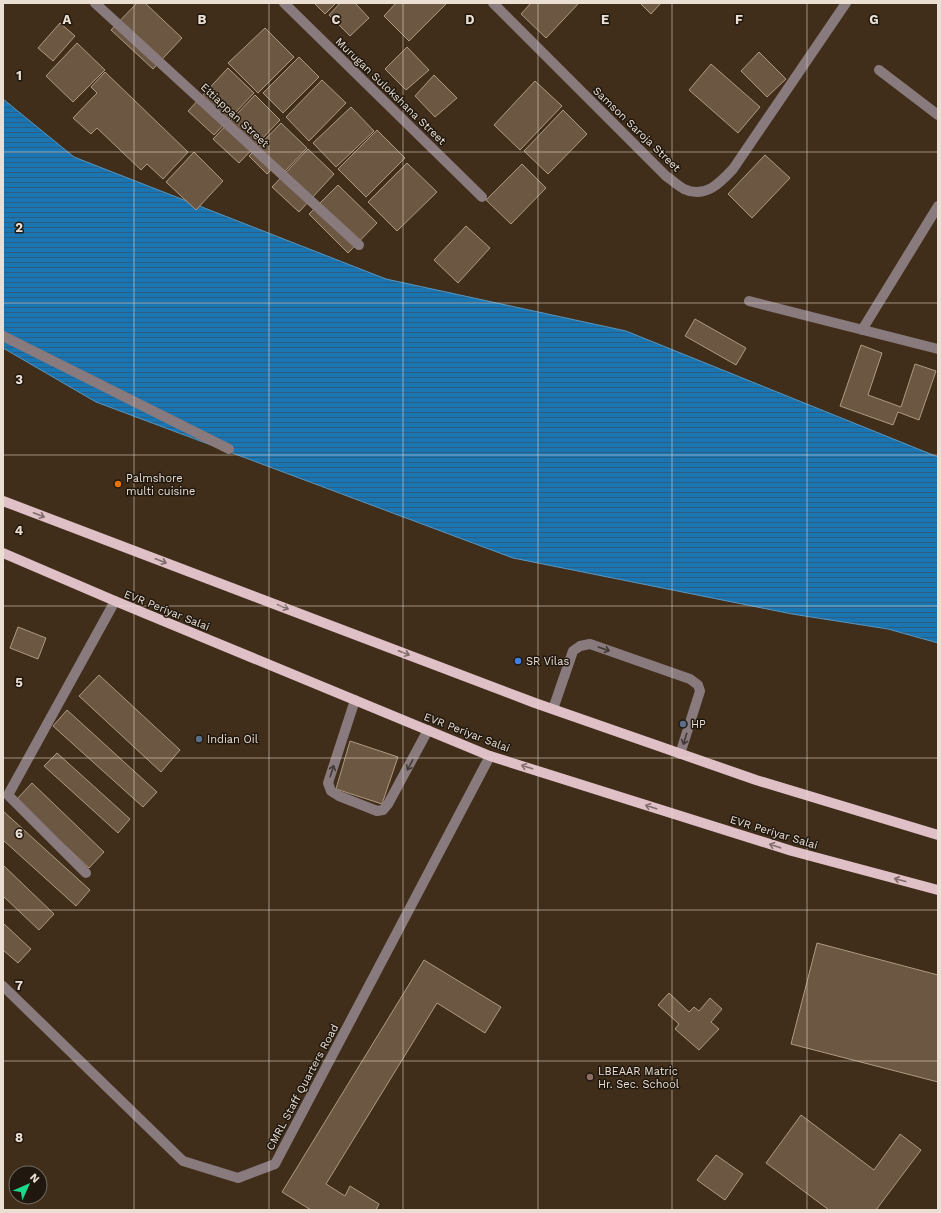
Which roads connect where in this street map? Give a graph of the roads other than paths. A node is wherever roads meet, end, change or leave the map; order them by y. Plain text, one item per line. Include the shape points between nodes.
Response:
1 (95, 3) edge
2 (284, 3) edge
3 (494, 3) edge
4 (846, 3) edge
5 (879, 70) dead end
6 (938, 115) edge
7 (482, 197) dead end
8 (938, 206) edge
9 (359, 246) dead end
10 (749, 300) dead end
11 (862, 330) junction
12 (3, 336) edge
13 (938, 349) edge
14 (229, 449) dead end
15 (3, 501) edge
16 (3, 553) edge
17 (115, 601) junction
18 (355, 700) junction
19 (553, 709) junction
20 (428, 730) junction
21 (680, 754) junction
22 (490, 756) junction
23 (6, 792) edge
24 (938, 835) edge
25 (86, 873) dead end
26 (938, 890) edge
27 (3, 986) edge

1 - 9 street, Ettiappan Street
2 - 7 street, Murugan Sulokshana Street
3 - 4 street, Samson Saroja Street via 666,176 685,189 696,192 718,185 733,169
5 - 6 street
8 - 11 street
10 - 11 street
11 - 13 street
12 - 14 street
15 -> 19 main road
16 - 17 main road, EVR Periyar Salai
17 - 18 main road, EVR Periyar Salai
17 - 23 street
18 - 20 main road, EVR Periyar Salai
20 -> 18 street via 383,810 377,811 339,796 331,791 328,783
19 - 21 main road
19 -> 21 street via 573,651 580,646 597,646 690,679 698,685 700,691
20 - 22 main road, EVR Periyar Salai
21 - 24 main road via 756,780
26 -> 22 main road, EVR Periyar Salai via 792,851
22 - 27 street, CMRL Staff Quarters Road via 275,1164 238,1178 183,1161
23 - 25 street

